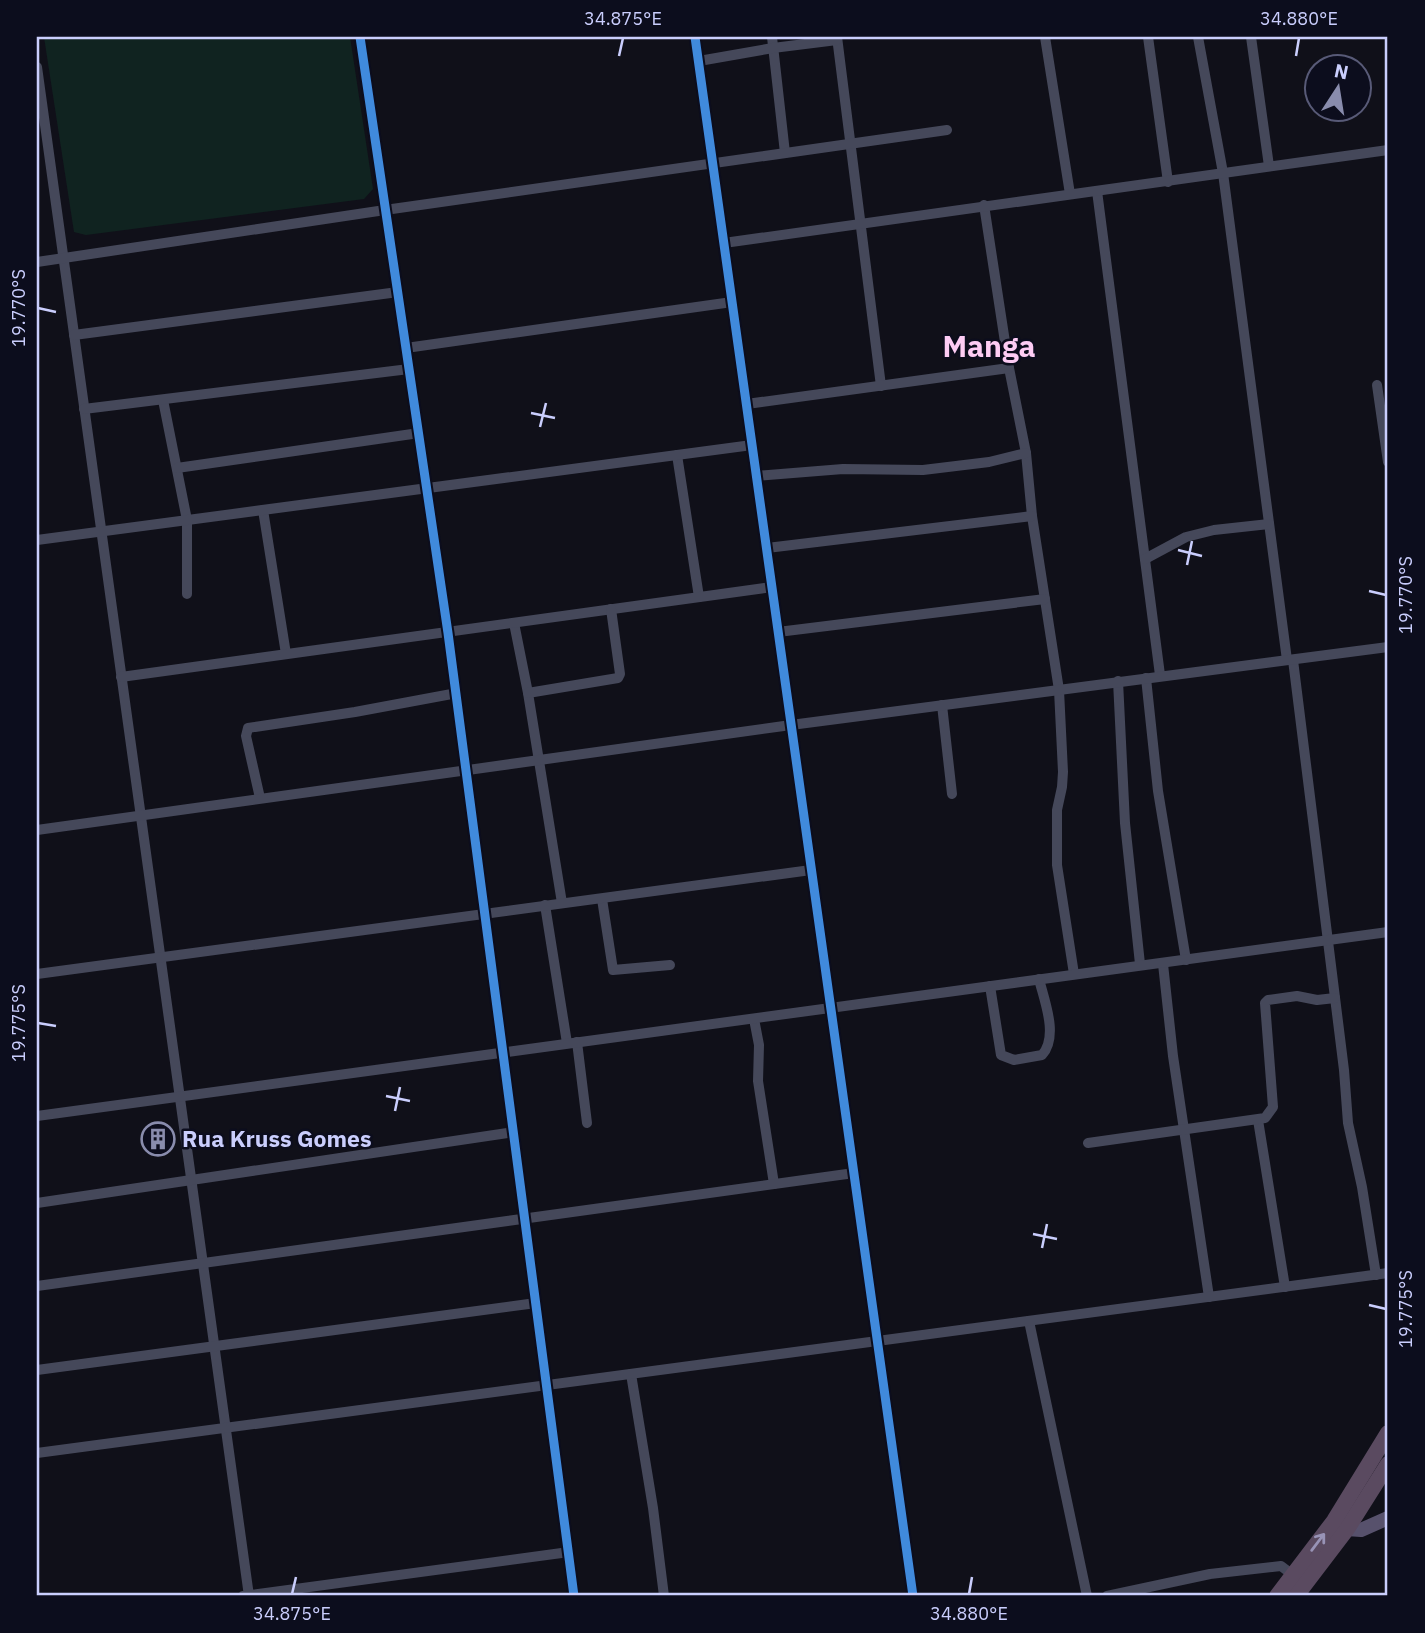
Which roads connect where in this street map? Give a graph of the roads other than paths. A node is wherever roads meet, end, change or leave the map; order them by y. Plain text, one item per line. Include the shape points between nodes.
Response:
1 (360, 37) edge
2 (695, 37) edge
3 (1045, 37) edge
4 (1148, 37) edge
5 (1198, 37) edge
6 (1251, 37) edge
7 (837, 38) edge
8 (773, 42) edge
9 (699, 61) junction
10 (37, 67) edge
11 (947, 130) dead end
12 (850, 144) junction
13 (1388, 150) edge
14 (785, 153) junction
15 (713, 164) junction
16 (1269, 166) junction
17 (1223, 173) junction
18 (1168, 181) junction
19 (1097, 191) junction
20 (1070, 194) junction
21 (984, 205) junction
22 (386, 210) junction
23 (859, 223) junction
24 (724, 243) junction
25 (63, 259) junction
26 (37, 262) edge
27 (398, 292) junction
28 (732, 302) junction
29 (74, 335) junction
30 (406, 348) junction
31 (1009, 368) junction
32 (409, 369) junction
33 (1377, 385) dead end
34 (881, 386) junction
35 (163, 400) junction
36 (747, 404) junction
37 (84, 409) junction
38 (419, 433) junction
39 (752, 445) junction
40 (1026, 453) junction
41 (677, 455) junction
42 (1388, 463) edge
43 (177, 468) junction
44 (757, 475) junction
45 (427, 488) junction
46 (263, 510) junction
47 (1032, 516) junction
48 (187, 520) junction
49 (1269, 524) junction
50 (101, 532) junction
51 (37, 540) edge
52 (766, 548) junction
53 (1145, 559) junction
54 (772, 587) junction
55 (187, 594) dead end
56 (699, 597) junction
57 (1045, 599) junction
58 (611, 609) junction
59 (514, 622) junction
60 (778, 632) junction
61 (448, 633) junction
62 (1388, 647) edge
63 (286, 654) junction
64 (1290, 660) junction
65 (1160, 675) junction
66 (121, 677) junction
67 (1146, 678) junction
68 (1118, 681) junction
69 (1059, 690) junction
70 (457, 693) junction
71 (528, 693) junction
72 (942, 705) junction
73 (791, 725) junction
74 (540, 760) junction
75 (466, 770) junction
76 (953, 794) dead end
77 (260, 799) junction
78 (140, 815) junction
79 (37, 830) edge
80 (811, 870) junction
81 (602, 899) junction
82 (562, 903) junction
83 (545, 905) junction
84 (485, 914) junction
85 (1388, 932) edge
86 (1328, 940) junction
87 (160, 957) junction
88 (1186, 960) junction
89 (1140, 964) junction
90 (1163, 964) junction
91 (670, 965) dead end
92 (37, 974) edge
93 (1074, 974) junction
94 (1038, 979) junction
95 (990, 986) junction
96 (1335, 999) junction
97 (831, 1007) junction
98 (754, 1019) junction
99 (572, 1042) junction
100 (503, 1054) junction
101 (179, 1098) junction
102 (37, 1116) edge
103 (1258, 1119) junction
104 (587, 1123) dead end
105 (1184, 1128) junction
106 (514, 1132) junction
107 (1088, 1143) dead end
108 (854, 1173) junction
109 (190, 1180) junction
110 (774, 1184) junction
111 (37, 1203) edge
112 (525, 1219) junction
113 (202, 1263) junction
114 (1388, 1273) edge
115 (1376, 1275) junction
116 (37, 1286) edge
117 (1285, 1287) junction
118 (1209, 1297) junction
119 (536, 1303) junction
120 (1029, 1321) junction
121 (877, 1341) junction
122 (213, 1346) junction
123 (37, 1370) edge
124 (631, 1374) junction
125 (547, 1385) junction
126 (225, 1428) junction
127 (1388, 1433) edge
128 (37, 1453) edge
129 (1388, 1464) edge
130 (1388, 1517) edge
131 (1347, 1529) junction
132 (569, 1552) junction
133 (1293, 1575) junction
134 (243, 1596) edge
135 (249, 1596) edge
136 (574, 1596) edge
137 (664, 1596) edge
138 (913, 1596) edge
139 (1087, 1596) edge
140 (1107, 1596) edge
141 (1277, 1596) edge
142 (1296, 1596) edge

1 - 22 street
2 - 9 street
3 - 20 street
4 - 18 street
5 - 17 street
6 - 16 street
7 - 8 street
7 - 12 street
8 - 9 street
8 - 14 street
9 - 15 street
10 - 25 street
11 - 12 street
12 - 14 street
12 - 23 street
13 - 16 street
14 - 15 street
15 - 22 street
15 - 24 street
16 - 17 street
17 - 18 street
17 - 49 street
18 - 19 street
19 - 20 street
19 - 53 street
20 - 21 street
21 - 23 street
21 - 31 street
22 - 25 street
22 - 27 street
23 - 24 street
23 - 34 street
24 - 28 street
25 - 26 street
25 - 29 street
27 - 29 street
27 - 30 street
28 - 30 street
28 - 36 street
29 - 37 street
30 - 32 street
31 - 34 street
31 - 40 street
32 - 35 street
32 - 38 street
33 - 42 street
34 - 36 street
35 - 37 street
35 - 43 street
36 - 39 street
37 - 50 street
38 - 43 street
38 - 45 street
39 - 41 street
39 - 44 street
40 - 44 street via 923,470
40 - 47 street
41 - 45 street
41 - 56 street
43 - 48 street
44 - 52 street
45 - 46 street
45 - 61 street
46 - 48 street
46 - 63 street
47 - 52 street
47 - 57 street
48 - 50 street
48 - 55 street
49 - 53 street via 1186,537
49 - 64 street
50 - 51 street
50 - 66 street
52 - 54 street
53 - 65 street
54 - 56 street
54 - 60 street
56 - 58 street
57 - 60 street
57 - 69 street
58 - 59 street
58 - 71 street via 618,678
59 - 61 street
59 - 71 street
60 - 73 street
61 - 63 street
61 - 70 street
62 - 64 street
63 - 66 street
64 - 65 street
64 - 86 street
65 - 67 street
66 - 78 street
67 - 68 street
67 - 88 street via 1158,791
68 - 69 street
68 - 89 street via 1125,823
69 - 72 street
69 - 93 street via 1063,772 1056,822 1057,865
70 - 75 street
70 - 77 street via 248,728
71 - 74 street
72 - 73 street
72 - 76 street
73 - 74 street
73 - 80 street
74 - 75 street
74 - 82 street
75 - 77 street
75 - 84 street
77 - 78 street
78 - 79 street
78 - 87 street
80 - 81 street
80 - 97 street
81 - 82 street
81 - 91 street via 613,970
82 - 83 street
83 - 84 street
83 - 99 street
84 - 87 street
84 - 100 street
85 - 86 street
86 - 88 street
86 - 96 street
87 - 92 street
87 - 101 street
88 - 90 street
89 - 90 street
89 - 93 street
90 - 105 street
93 - 94 street
94 - 95 street
94 - 95 street via 1049,1023 1047,1048 1042,1055 1014,1060 1000,1055
95 - 97 street
96 - 103 street via 1297,996 1265,1003 1273,1107 1270,1114
96 - 115 street via 1348,1123
97 - 98 street
97 - 108 street
98 - 99 street
98 - 110 street
99 - 100 street
99 - 104 street
100 - 101 street
100 - 106 street
101 - 102 street
101 - 109 street
103 - 105 street
103 - 117 street
105 - 107 street
105 - 118 street
106 - 109 street
106 - 112 street
108 - 110 street
108 - 121 street
109 - 111 street
109 - 113 street
110 - 112 street
112 - 113 street
112 - 119 street
113 - 116 street
113 - 122 street
114 - 115 street
115 - 117 street
117 - 118 street
118 - 120 street
119 - 122 street
119 - 125 street
120 - 121 street
120 - 139 street
121 - 124 street
121 - 138 street
122 - 123 street
122 - 126 street
124 - 125 street
124 - 137 street
125 - 126 street
125 - 132 street
126 - 128 street
126 - 135 street
133 -> 127 highway via 1334,1521
129 - 131 highway
130 - 131 main road via 1361,1530
131 - 142 highway
132 - 135 street
132 - 136 street
133 - 140 street via 1281,1566 1222,1572
133 - 141 highway
134 - 135 street

